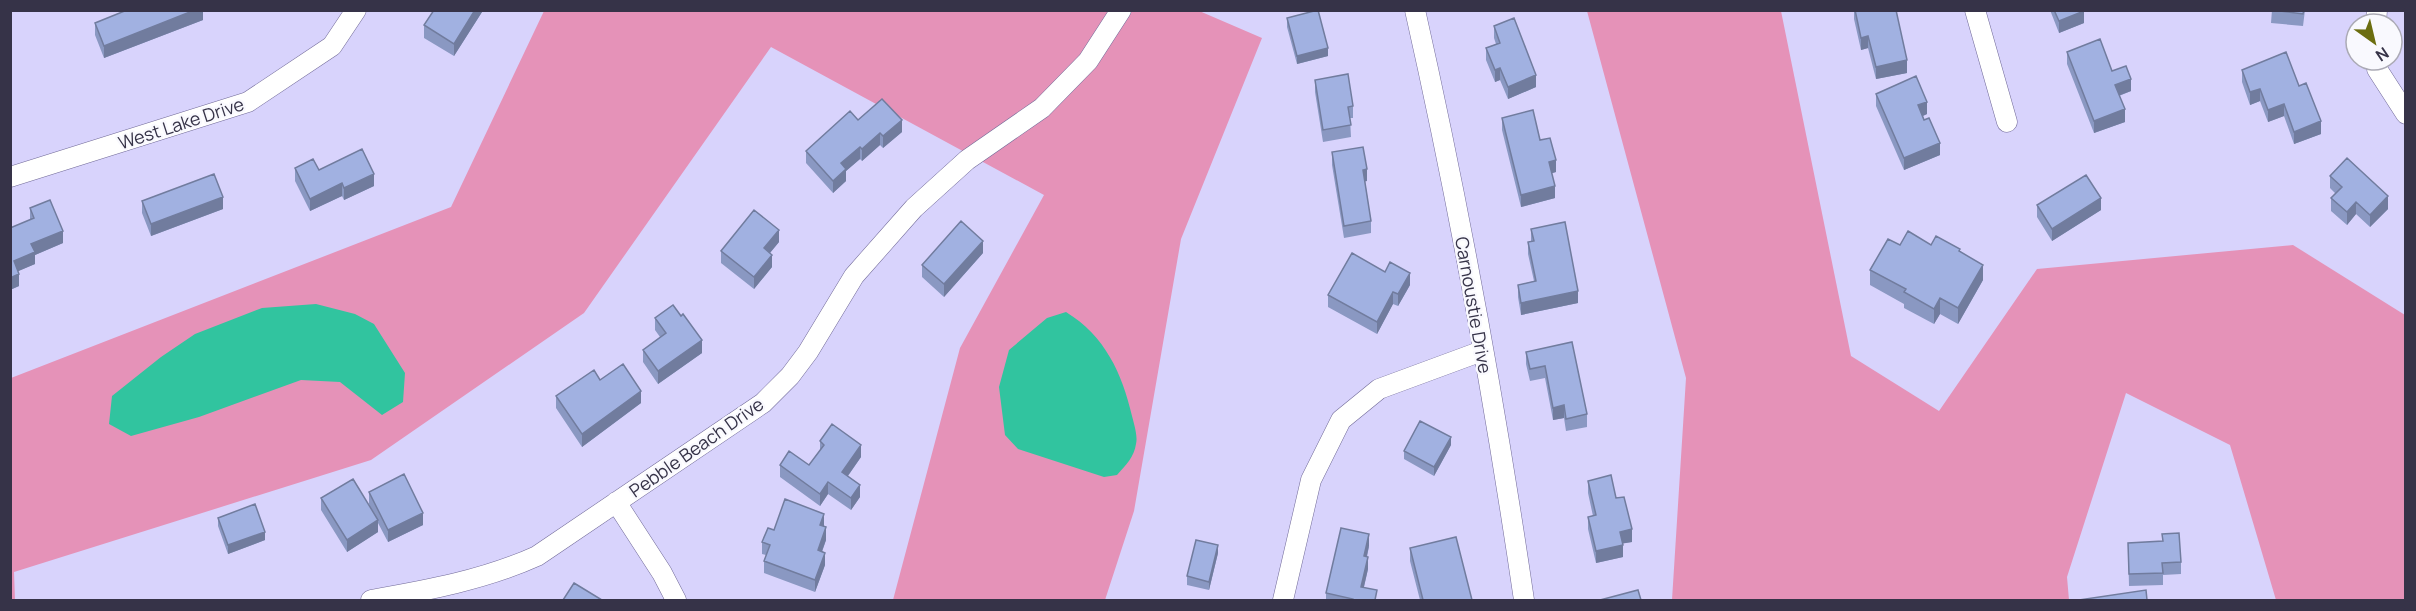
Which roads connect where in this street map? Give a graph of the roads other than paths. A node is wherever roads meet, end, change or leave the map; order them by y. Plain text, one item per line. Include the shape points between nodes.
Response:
1 (356, 10) edge
2 (1121, 10) edge
3 (1415, 10) edge
4 (1975, 10) edge
5 (2379, 72) edge
6 (2406, 114) edge
7 (2007, 122) dead end
8 (10, 177) edge
9 (1482, 351) junction
10 (616, 502) junction
11 (371, 600) edge
12 (676, 600) edge
13 (1283, 600) edge
14 (1524, 600) edge

1 - 8 street, West Lake Drive via 332,46 248,102
2 - 10 street, Pebble Beach Drive via 1088,61 1042,108 967,160 914,208 854,276 808,352 763,403
3 - 9 street, Carnoustie Drive via 1446,149
4 - 7 street
5 - 6 street
9 - 13 street via 1379,389 1341,420 1311,480
9 - 14 street, Carnoustie Drive
10 - 11 street, Pebble Beach Drive via 537,556 510,568 474,580
10 - 12 street

